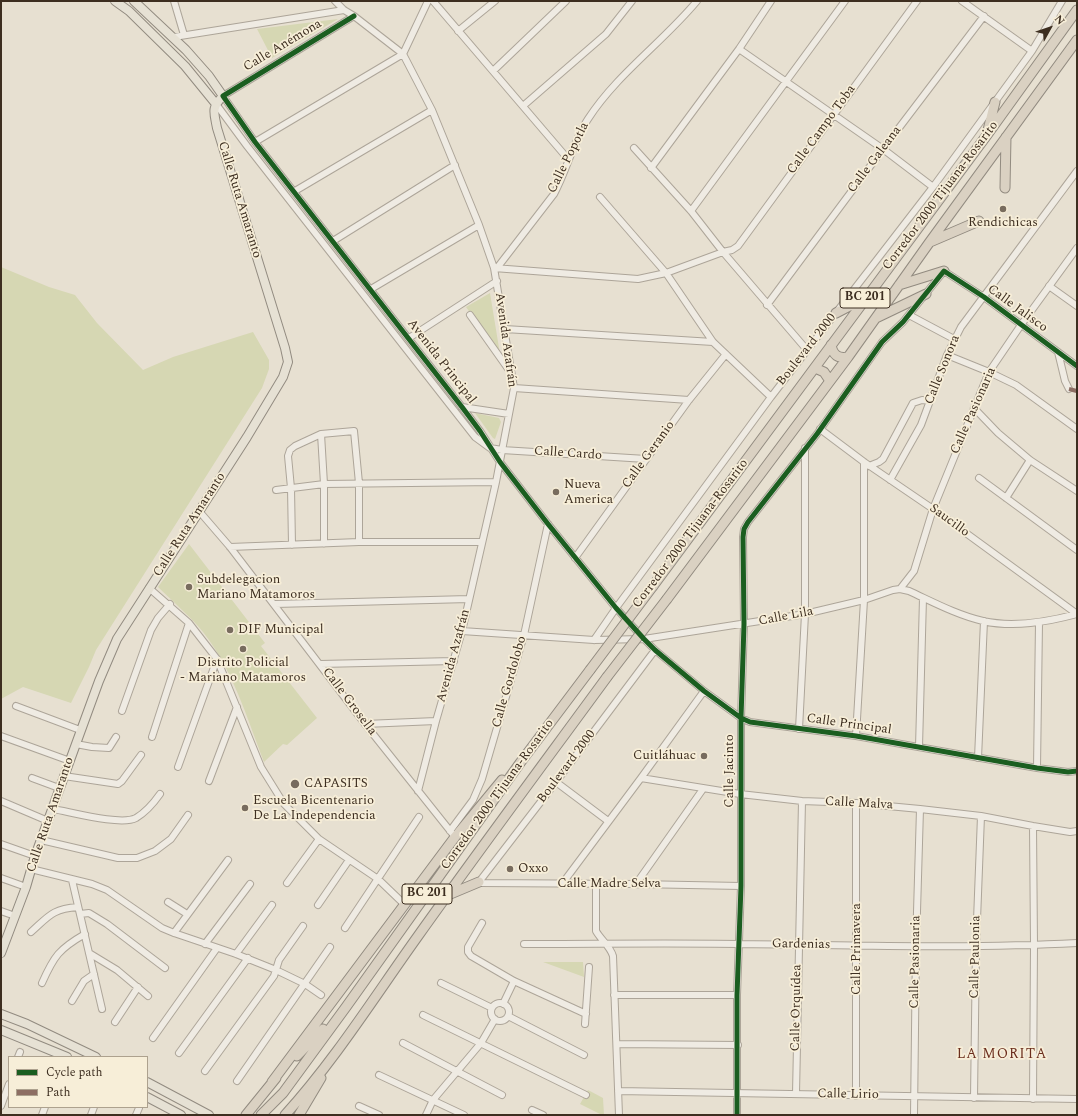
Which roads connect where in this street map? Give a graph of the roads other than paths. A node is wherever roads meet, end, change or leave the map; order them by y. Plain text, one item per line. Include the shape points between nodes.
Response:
1 (115, 1) edge
2 (134, 1) edge
3 (174, 1) edge
4 (335, 1) edge
5 (428, 1) edge
6 (433, 1) edge
7 (495, 1) edge
8 (566, 1) edge
9 (632, 1) edge
10 (697, 1) edge
11 (771, 1) edge
12 (845, 1) edge
13 (917, 1) edge
14 (962, 1) edge
15 (1062, 1) edge
16 (344, 10) junction
17 (1077, 10) edge
18 (354, 16) junction
19 (984, 16) junction
20 (458, 31) junction
21 (184, 35) junction
22 (174, 37) junction
23 (1075, 44) edge
24 (739, 49) junction
25 (1032, 51) junction
26 (403, 54) junction
27 (493, 71) junction
28 (785, 82) junction
29 (222, 96) junction
30 (995, 102) junction
31 (216, 104) junction
32 (523, 106) junction
33 (432, 110) junction
34 (834, 114) junction
35 (987, 134) junction
36 (1006, 137) junction
37 (255, 142) junction
38 (634, 148) dead end
39 (883, 149) junction
40 (568, 159) junction
41 (455, 165) junction
42 (651, 168) junction
43 (1077, 171) edge
44 (933, 187) junction
45 (1005, 188) dead end
46 (295, 192) junction
47 (600, 197) dead end
48 (691, 211) junction
49 (980, 221) dead end
50 (479, 225) junction
51 (333, 241) junction
52 (929, 243) junction
53 (1077, 248) edge
54 (723, 252) junction
55 (496, 268) junction
56 (944, 272) junction
57 (666, 273) junction
58 (497, 281) junction
59 (899, 285) junction
60 (1049, 286) junction
61 (371, 289) junction
62 (926, 294) junction
63 (866, 297) junction
64 (984, 297) junction
65 (767, 305) junction
66 (1077, 306) edge
67 (836, 313) junction
68 (470, 314) dead end
69 (909, 315) junction
70 (875, 318) junction
71 (1021, 325) junction
72 (505, 329) junction
73 (409, 338) junction
74 (954, 339) junction
75 (713, 342) junction
76 (831, 345) junction
77 (807, 350) junction
78 (1058, 352) junction
79 (726, 354) junction
80 (947, 354) junction
81 (848, 357) junction
82 (1077, 366) edge
83 (815, 368) junction
84 (989, 372) junction
85 (512, 375) junction
86 (830, 381) junction
87 (514, 388) junction
88 (1069, 389) dead end
89 (771, 397) junction
90 (689, 400) junction
91 (930, 401) junction
92 (462, 407) junction
93 (974, 408) junction
94 (508, 414) junction
95 (820, 429) junction
96 (1077, 429) edge
97 (321, 434) junction
98 (490, 448) junction
99 (805, 448) junction
100 (502, 450) junction
101 (646, 459) junction
102 (1030, 460) junction
103 (500, 462) junction
104 (866, 464) junction
105 (979, 478) dead end
106 (890, 480) junction
107 (496, 482) junction
108 (359, 483) junction
109 (324, 484) junction
110 (291, 488) junction
111 (276, 490) dead end
112 (1077, 491) edge
113 (1006, 498) junction
114 (933, 509) junction
115 (199, 511) junction
116 (548, 524) junction
117 (359, 542) junction
118 (482, 542) junction
119 (324, 544) junction
120 (292, 545) junction
121 (230, 547) junction
122 (1077, 550) edge
123 (575, 558) junction
124 (149, 588) junction
125 (900, 589) junction
126 (923, 598) junction
127 (469, 600) junction
128 (864, 600) junction
129 (170, 604) junction
130 (275, 604) junction
131 (616, 608) junction
132 (805, 614) junction
133 (1077, 614) edge
134 (984, 621) junction
135 (189, 623) junction
136 (1039, 623) junction
137 (744, 624) junction
138 (462, 631) junction
139 (524, 635) junction
140 (644, 639) junction
141 (594, 640) junction
142 (655, 650) junction
143 (217, 659) junction
144 (454, 662) junction
145 (320, 664) junction
146 (704, 691) junction
147 (16, 706) dead end
148 (237, 707) junction
149 (122, 711) dead end
150 (741, 718) junction
151 (436, 720) junction
152 (365, 724) junction
153 (799, 729) junction
154 (80, 730) junction
155 (1, 736) edge
156 (856, 736) junction
157 (116, 737) dead end
158 (152, 737) dead end
159 (76, 744) junction
160 (919, 747) junction
161 (141, 754) dead end
162 (978, 758) junction
163 (70, 760) junction
164 (520, 763) junction
165 (178, 767) dead end
166 (1037, 768) junction
167 (1077, 771) edge
168 (64, 776) junction
169 (32, 778) dead end
170 (641, 778) junction
171 (209, 780) dead end
172 (556, 782) junction
173 (60, 788) junction
174 (703, 789) junction
175 (418, 791) junction
176 (160, 794) dead end
177 (740, 794) junction
178 (1, 801) edge
179 (802, 801) junction
180 (856, 803) junction
181 (920, 808) junction
182 (53, 809) junction
183 (188, 815) dead end
184 (981, 816) junction
185 (419, 817) dead end
186 (48, 821) junction
187 (608, 821) junction
188 (1033, 826) junction
189 (1077, 831) edge
190 (452, 834) junction
191 (319, 839) junction
192 (41, 840) junction
193 (1, 844) edge
194 (35, 856) junction
195 (228, 860) dead end
196 (350, 860) junction
197 (31, 870) junction
198 (1, 878) edge
199 (378, 879) junction
200 (72, 880) junction
201 (479, 882) junction
202 (287, 883) dead end
203 (250, 884) dead end
204 (562, 884) junction
205 (596, 884) junction
206 (636, 884) junction
207 (741, 886) junction
208 (26, 887) junction
209 (447, 896) junction
210 (168, 902) dead end
211 (404, 904) junction
212 (272, 905) dead end
213 (318, 905) dead end
214 (1, 911) edge
215 (79, 911) junction
216 (187, 914) junction
217 (15, 916) junction
218 (482, 924) dead end
219 (303, 926) dead end
220 (345, 928) dead end
221 (30, 932) dead end
222 (174, 933) junction
223 (85, 934) junction
224 (1077, 943) edge
225 (205, 944) junction
226 (524, 944) dead end
227 (605, 944) junction
228 (739, 944) junction
229 (857, 945) junction
230 (1034, 945) junction
231 (798, 946) junction
232 (916, 946) junction
233 (976, 946) junction
234 (330, 947) dead end
235 (217, 948) junction
236 (1, 953) edge
237 (89, 953) junction
238 (236, 954) junction
239 (248, 958) junction
240 (589, 967) dead end
241 (165, 968) dead end
242 (276, 970) junction
243 (94, 974) junction
244 (514, 981) junction
245 (42, 983) dead end
246 (441, 983) dead end
247 (304, 984) junction
248 (138, 986) junction
249 (614, 995) junction
250 (738, 995) junction
251 (148, 996) dead end
252 (321, 996) dead end
253 (72, 1001) dead end
254 (503, 1004) junction
255 (346, 1007) junction
256 (492, 1008) junction
257 (102, 1009) dead end
258 (1, 1014) edge
259 (586, 1014) junction
260 (423, 1015) dead end
261 (508, 1016) junction
262 (495, 1019) junction
263 (115, 1022) dead end
264 (585, 1024) dead end
265 (1, 1030) edge
266 (153, 1038) dead end
267 (344, 1040) junction
268 (403, 1043) dead end
269 (481, 1043) junction
270 (617, 1044) junction
271 (738, 1045) junction
272 (179, 1052) dead end
273 (584, 1055) dead end
274 (65, 1056) edge
275 (94, 1056) edge
276 (205, 1071) dead end
277 (458, 1072) junction
278 (379, 1075) dead end
279 (237, 1081) dead end
280 (272, 1082) junction
281 (148, 1083) edge
282 (8, 1087) edge
283 (618, 1091) junction
284 (738, 1092) junction
285 (796, 1094) junction
286 (502, 1095) dead end
287 (586, 1095) dead end
288 (856, 1096) junction
289 (914, 1096) junction
290 (148, 1098) edge
291 (974, 1098) junction
292 (1033, 1099) junction
293 (1077, 1099) edge
294 (433, 1100) junction
295 (1, 1106) edge
296 (359, 1106) dead end
297 (139, 1108) dead end
298 (532, 1110) dead end
299 (136, 1115) edge
300 (182, 1115) edge
301 (209, 1115) edge
302 (246, 1115) edge
303 (261, 1115) edge
304 (285, 1115) edge
305 (300, 1115) edge
306 (379, 1115) edge
307 (426, 1115) edge
308 (464, 1115) edge
309 (543, 1115) edge
310 (620, 1115) edge
311 (737, 1115) edge
312 (914, 1115) edge

1 - 31 main road, Avenida Principal via 129,11 185,66
2 - 22 main road, Avenida Principal
3 - 21 street
4 - 16 street, Avenida Azafrán
5 - 26 street
6 - 20 street
7 - 20 street
8 - 27 street
9 - 32 street via 606,34
10 - 40 street, Calle Popotla via 612,88 588,119
11 - 24 street
12 - 28 street
13 - 34 street, Calle Campo Toba
14 - 19 street
15 - 25 street, Boulevard 2000
16 - 18 street, Avenida Azafrán
16 - 21 street
17 - 35 highway, Corredor 2000 Tijuana-Rosarito / BC 201
18 - 26 street, Avenida Azafrán
18 - 29 street, Calle Anémona
19 - 25 street
19 - 39 street, Calle Galeana
20 - 27 street
21 - 22 street
22 - 29 main road, Avenida Principal via 209,76
23 - 36 highway, Corredor 2000 Tijuana-Rosarito / BC 201
24 - 28 street
24 - 42 street
25 - 30 street, Boulevard 2000
26 - 33 street, Avenida Azafrán
26 - 37 street
27 - 32 street
28 - 34 street
28 - 48 street
29 - 31 main road
29 - 37 street, Avenida Principal
30 - 35 highway
30 - 44 street, Boulevard 2000
31 - 98 street, Avenida Principal via 475,437
31 - 115 main road, Calle Ruta Amaranto via 214,114 217,128 288,362 283,377
32 - 40 street
33 - 41 street, Avenida Azafrán
33 - 46 street
34 - 39 street
34 - 54 street, Calle Campo Toba via 738,246
35 - 63 highway, Corredor 2000 Tijuana-Rosarito / BC 201
36 - 45 highway
36 - 52 highway, Corredor 2000 Tijuana-Rosarito / BC 201
37 - 46 street, Avenida Principal
38 - 42 street
39 - 44 street
39 - 65 street, Calle Galeana
40 - 55 street, Calle Popotla via 554,194
41 - 50 street, Avenida Azafrán
41 - 51 street
42 - 48 street
43 - 64 street, Calle Sonora
44 - 67 street, Boulevard 2000
46 - 51 street, Avenida Principal
47 - 57 street
48 - 54 street
49 - 52 highway
50 - 55 street, Avenida Azafrán
50 - 61 street
51 - 61 street, Avenida Principal
52 - 59 highway, Corredor 2000 Tijuana-Rosarito / BC 201
53 - 60 street, Calle Pasionaria
54 - 57 street, Calle Campo Toba
54 - 65 street
55 - 57 street, Calle Campo Toba via 638,278
55 - 58 street, Avenida Azafrán
56 - 59 highway
56 - 62 street, Calle Jacinto
56 - 64 street, Calle Jalisco
57 - 75 street
58 - 72 street, Avenida Azafrán
58 - 73 street
59 - 70 highway, Corredor 2000 Tijuana-Rosarito / BC 201
60 - 66 street
60 - 71 street, Calle Pasionaria
61 - 73 street, Avenida Principal
62 - 69 street, Calle Jacinto
62 - 70 highway
63 - 67 highway
63 - 76 highway, Corredor 2000 Tijuana-Rosarito / BC 201
64 - 71 street, Calle Jalisco
64 - 74 street, Calle Sonora
65 - 77 street
67 - 77 street, Boulevard 2000
68 - 85 street
69 - 74 street
69 - 95 street, Calle Jacinto via 882,342
70 - 81 highway, Corredor 2000 Tijuana-Rosarito / BC 201
71 - 78 street, Calle Jalisco
71 - 84 street, Calle Pasionaria
72 - 75 street
72 - 85 street, Avenida Azafrán
73 - 92 street, Avenida Principal
74 - 80 street, Calle Sonora
75 - 79 street
76 - 81 highway via 836,356
76 - 83 highway, Corredor 2000 Tijuana-Rosarito / BC 201
77 - 89 street, Boulevard 2000
78 - 82 street, Calle Jalisco
78 - 88 street
79 - 89 street
79 - 90 street, Calle Geranio
80 - 84 street
80 - 91 street, Calle Sonora
81 - 86 highway, Corredor 2000 Tijuana-Rosarito / BC 201
83 - 86 highway via 824,372
83 - 164 highway, Corredor 2000 Tijuana-Rosarito / BC 201, bridge
84 - 93 street, Calle Pasionaria
84 - 96 street via 1016,384
85 - 87 street, Avenida Azafrán
86 - 209 highway, Corredor 2000 Tijuana-Rosarito / BC 201, bridge via 607,677
87 - 90 street
87 - 94 street, Avenida Azafrán
89 - 131 street, Boulevard 2000
90 - 101 street, Calle Geranio
91 - 104 street via 913,403 883,459
91 - 106 street, Calle Sonora via 916,436
92 - 94 street
92 - 98 street, Avenida Principal
93 - 102 street
93 - 114 street, Calle Pasionaria
94 - 100 street, Avenida Azafrán
95 - 99 street, Calle Jacinto
95 - 104 street, Saucillo
97 - 108 street via 354,431
97 - 109 street
97 - 110 street via 290,450 288,456
98 - 100 street, Calle Cardo
98 - 103 street, Avenida Principal
99 - 132 street
99 - 137 street, Calle Jacinto via 744,529
100 - 101 street, Calle Cardo
100 - 103 street, Avenida Azafrán
101 - 123 street, Calle Geranio
102 - 112 street
102 - 113 street
103 - 107 street, Avenida Azafrán
103 - 116 street, Avenida Principal
104 - 106 street, Saucillo
104 - 128 street
105 - 113 street
106 - 114 street, Saucillo
107 - 108 street
107 - 118 street, Avenida Azafrán
108 - 109 street
108 - 117 street
109 - 110 street
109 - 119 street
110 - 111 street
110 - 120 street
113 - 122 street
114 - 125 street, Calle Pasionaria via 914,571
114 - 133 street, Saucillo
115 - 121 street, Calle Grosella
115 - 124 main road, Calle Ruta Amaranto
116 - 123 street, Avenida Principal
116 - 139 street, Calle Gordolobo
117 - 118 street
117 - 119 street
118 - 127 street, Avenida Azafrán
119 - 120 street
120 - 121 street
121 - 130 street, Calle Grosella
123 - 131 street, Avenida Principal
124 - 129 street
124 - 154 main road, Calle Ruta Amaranto via 118,639 98,681
125 - 126 street
125 - 128 street, Calle Lila
126 - 134 street
126 - 160 street
127 - 130 street
127 - 138 street, Avenida Azafrán
128 - 132 street, Calle Lila
128 - 156 street
129 - 135 street
129 - 149 street via 151,630
130 - 145 street, Calle Grosella
131 - 140 street, Avenida Principal
131 - 141 street, Boulevard 2000
132 - 137 street, Calle Lila
132 - 153 street
133 - 136 street
134 - 136 street
134 - 162 street
135 - 143 street
135 - 158 street
136 - 166 street
137 - 140 street, Calle Lila
137 - 150 street, Calle Jacinto
138 - 139 street, Calle Lila
138 - 144 street, Avenida Azafrán
139 - 141 street, Calle Lila
139 - 190 street, Calle Gordolobo via 478,791
140 - 141 street, Calle Lila
140 - 142 street, Calle Principal
142 - 146 street, Calle Principal
142 - 172 street, Boulevard 2000
143 - 148 street
143 - 165 street
144 - 145 street
144 - 151 street, Avenida Azafrán
145 - 152 street, Calle Grosella
146 - 150 street, Calle Principal
146 - 170 street
147 - 154 street
148 - 171 street
148 - 191 street via 261,767 284,804
150 - 153 street, Calle Principal via 750,722
150 - 177 street, Calle Jacinto
151 - 152 street
151 - 175 street, Avenida Azafrán
152 - 175 street, Calle Grosella
153 - 156 street, Calle Principal
154 - 159 main road, Calle Ruta Amaranto
155 - 163 street
156 - 160 street, Calle Principal
157 - 159 street via 109,748
159 - 163 main road, Calle Ruta Amaranto
160 - 162 street, Calle Principal
161 - 168 street via 118,784
162 - 166 street, Calle Principal
163 - 168 main road, Calle Ruta Amaranto
164 - 190 highway
164 - 255 highway, Corredor 2000 Tijuana-Rosarito / BC 201
166 - 167 street, Calle Principal
168 - 173 main road, Calle Ruta Amaranto
169 - 173 street
170 - 174 street, Calle Malva
170 - 187 street
172 - 187 street
172 - 201 street, Boulevard 2000
173 - 182 main road, Calle Ruta Amaranto
174 - 177 street, Calle Malva
174 - 206 street
175 - 190 street, Calle Grosella
176 - 182 street via 152,806 134,819 109,820
177 - 179 street, Calle Malva
177 - 207 street, Calle Jacinto
178 - 186 street
179 - 180 street, Calle Malva
179 - 231 street, Calle Orquídea
180 - 181 street, Calle Malva
180 - 229 street, Calle Primavera
181 - 184 street, Calle Malva
181 - 232 street, Calle Pasionaria
182 - 186 main road, Calle Ruta Amaranto
183 - 192 street via 171,839 155,851 137,858 118,858
184 - 188 street, Calle Malva
184 - 233 street, Calle Paulonia
185 - 199 street
186 - 192 main road, Calle Ruta Amaranto
187 - 204 street
188 - 189 street, Calle Malva
188 - 230 street
190 - 211 highway
191 - 196 street
191 - 202 street
192 - 194 main road, Calle Ruta Amaranto
193 - 194 street
194 - 197 main road, Calle Ruta Amaranto
195 - 216 street
196 - 199 street
196 - 213 street
197 - 200 street
197 - 208 main road, Calle Ruta Amaranto
198 - 208 street
199 - 211 street
199 - 220 street
200 - 215 street
200 - 222 street via 107,890 162,928
201 - 204 street, Calle Madre Selva
201 - 209 highway
203 - 225 street
204 - 205 street, Calle Madre Selva
205 - 206 street, Calle Madre Selva
205 - 227 street via 596,931
206 - 207 street, Calle Madre Selva
207 - 228 street, Calle Jacinto
208 - 217 main road, Calle Ruta Amaranto
209 - 267 highway, Corredor 2000 Tijuana-Rosarito / BC 201
210 - 216 street
211 - 280 highway
212 - 238 street
214 - 217 street
215 - 221 street via 63,908 55,911
215 - 223 street
215 - 241 street via 89,913 107,924
216 - 222 street
217 - 236 main road, Calle Ruta Amaranto
218 - 244 street via 468,947 468,952
219 - 242 street via 279,960
222 - 225 street
223 - 237 street
223 - 245 street via 55,957
224 - 230 street, Gardenias
225 - 235 street
226 - 227 street, Gardenias
227 - 228 street, Gardenias
227 - 249 street via 613,956
228 - 231 street, Gardenias
228 - 250 street, Calle Jacinto
229 - 231 street, Gardenias
229 - 232 street, Gardenias
229 - 288 street, Calle Primavera
230 - 233 street, Gardenias
230 - 292 street
231 - 285 street, Calle Orquídea
232 - 233 street, Gardenias
232 - 289 street, Calle Pasionaria
233 - 291 street, Calle Paulonia
234 - 247 street
235 - 238 street
235 - 266 street
237 - 243 street
237 - 248 street
238 - 239 street
239 - 242 street
239 - 272 street
240 - 259 street
242 - 247 street
242 - 276 street
243 - 253 street via 84,981
243 - 257 street
244 - 254 street
244 - 259 street
246 - 256 street
247 - 252 street
247 - 279 street
248 - 251 street
248 - 263 street
249 - 250 street
249 - 270 street
250 - 271 street, Calle Jacinto
254 - 256 street via 496,1004
254 - 261 street via 507,1008
255 - 280 highway
255 - 303 highway, Corredor 2000 Tijuana-Rosarito / BC 201 via 282,1092
256 - 262 street via 491,1013
258 - 275 main road
259 - 264 street
260 - 269 street
261 - 262 street via 501,1021
261 - 273 street
262 - 269 street
265 - 274 main road
267 - 304 highway, Corredor 2000 Tijuana-Rosarito / BC 201
267 - 305 highway
268 - 277 street
269 - 277 street
269 - 287 street
270 - 271 street
270 - 283 street
271 - 284 street, Calle Jacinto
277 - 286 street
277 - 294 street
278 - 294 street
280 - 302 highway
281 - 301 main road
282 - 295 street
283 - 284 street, Calle Lirio
283 - 310 street
284 - 285 street, Calle Lirio
284 - 311 street, Calle Jacinto
285 - 288 street, Calle Lirio
288 - 289 street, Calle Lirio
289 - 291 street, Calle Lirio
289 - 312 street, Calle Pasionaria
290 - 300 main road
291 - 292 street, Calle Lirio
292 - 293 street, Calle Lirio
294 - 307 street
294 - 308 street
296 - 306 street
297 - 299 street
298 - 309 street

